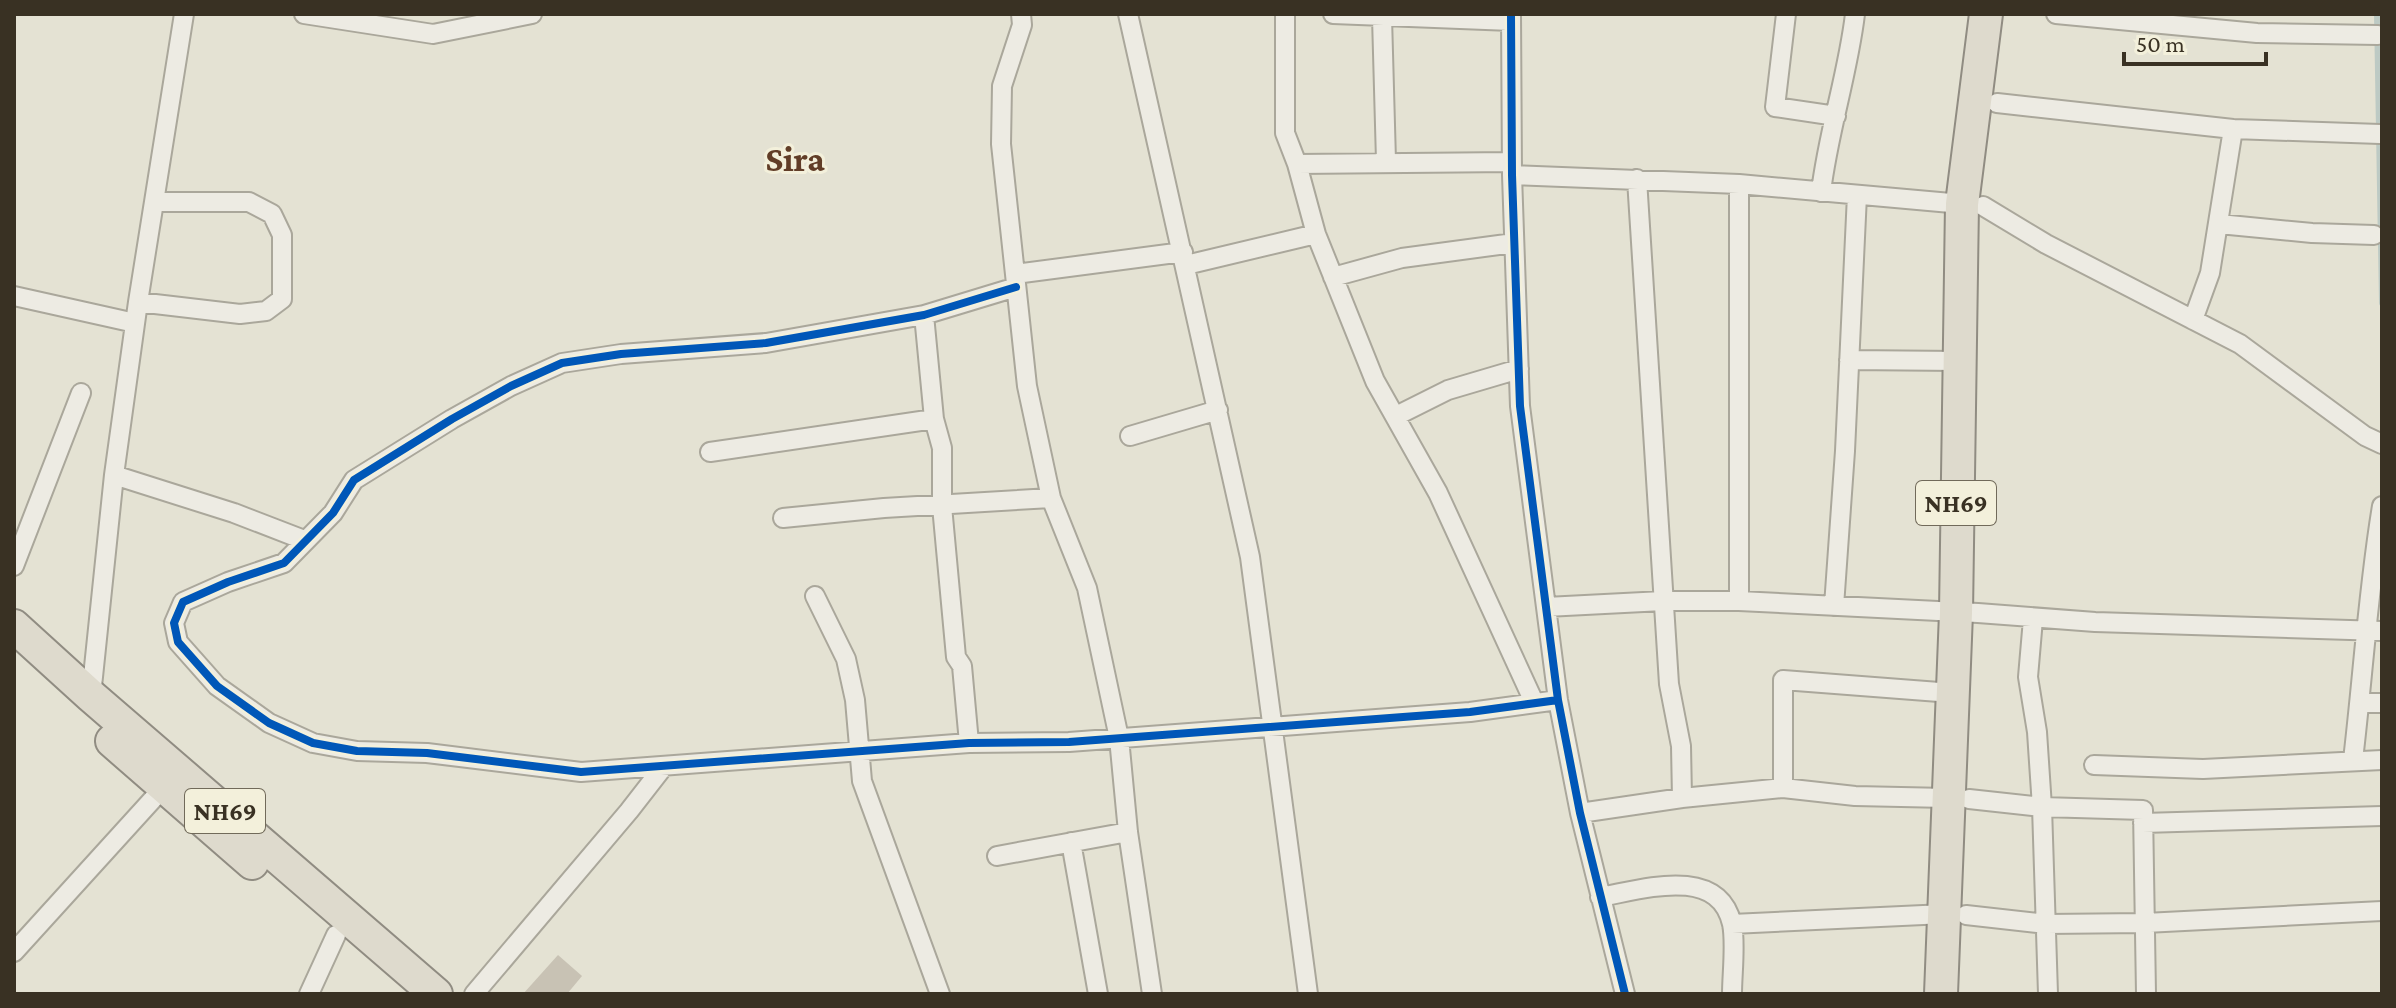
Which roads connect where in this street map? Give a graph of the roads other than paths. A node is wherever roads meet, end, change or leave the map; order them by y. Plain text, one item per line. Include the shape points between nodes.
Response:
1 (184, 14) edge
2 (304, 14) edge
3 (427, 14) edge
4 (532, 14) edge
5 (1021, 14) edge
6 (1128, 14) edge
7 (1285, 14) edge
8 (1333, 14) edge
9 (1786, 14) edge
10 (1855, 14) edge
11 (1986, 14) edge
12 (2008, 14) edge
13 (2056, 14) edge
14 (1382, 17) junction
15 (1511, 17) edge
16 (433, 34) junction
17 (2378, 35) dead end
18 (1997, 103) junction
19 (1836, 116) junction
20 (2233, 129) junction
21 (2380, 134) edge
22 (1386, 161) junction
23 (1297, 164) junction
24 (1512, 168) junction
25 (1637, 179) junction
26 (1739, 184) junction
27 (1821, 192) junction
28 (1857, 195) junction
29 (154, 202) junction
30 (1972, 205) junction
31 (2219, 224) junction
32 (1316, 234) junction
33 (2374, 235) dead end
34 (1514, 243) junction
35 (1184, 258) junction
36 (1333, 277) junction
37 (1016, 281) junction
38 (14, 296) edge
39 (138, 302) junction
40 (924, 315) junction
41 (2193, 320) junction
42 (135, 323) junction
43 (1849, 360) junction
44 (1958, 361) junction
45 (1519, 369) junction
46 (81, 393) dead end
47 (1218, 410) junction
48 (1396, 416) junction
49 (934, 419) junction
50 (1130, 436) dead end
51 (2382, 444) edge
52 (710, 452) dead end
53 (114, 475) junction
54 (1051, 498) junction
55 (942, 506) junction
56 (2382, 506) edge
57 (783, 518) dead end
58 (304, 540) junction
59 (2378, 559) edge
60 (14, 566) edge
61 (815, 596) dead end
62 (1663, 601) junction
63 (1739, 601) junction
64 (1834, 606) junction
65 (1546, 607) junction
66 (1967, 613) junction
67 (2033, 619) junction
68 (14, 626) edge
69 (2375, 630) edge
70 (14, 651) edge
71 (1952, 693) junction
72 (91, 696) junction
73 (1558, 700) junction
74 (1534, 702) junction
75 (2360, 703) junction
76 (2382, 703) edge
77 (1271, 725) junction
78 (1119, 738) junction
79 (969, 743) junction
80 (860, 751) junction
81 (2353, 760) junction
82 (2382, 760) edge
83 (2094, 765) dead end
84 (664, 766) junction
85 (163, 788) junction
86 (1783, 788) junction
87 (1682, 798) junction
88 (1958, 798) junction
89 (2042, 807) junction
90 (1580, 813) junction
91 (2382, 816) edge
92 (2143, 823) junction
93 (1128, 832) junction
94 (1071, 842) junction
95 (997, 856) dead end
96 (1600, 897) junction
97 (2382, 911) edge
98 (1956, 914) junction
99 (2145, 923) junction
100 (1732, 924) junction
101 (2046, 924) junction
102 (336, 935) junction
103 (14, 952) edge
104 (309, 994) edge
105 (402, 994) edge
106 (436, 994) edge
107 (474, 994) edge
108 (940, 994) edge
109 (1098, 994) edge
110 (1152, 994) edge
111 (1308, 994) edge
112 (1623, 994) edge
113 (1732, 994) edge
114 (1941, 994) edge
115 (1962, 994) edge
116 (2048, 994) edge
117 (2146, 994) edge

1 - 29 street
2 - 16 street
3 - 16 street
4 - 16 street
5 - 37 street via 1002,86 1001,144
6 - 35 street
7 - 23 street via 1285,133
8 - 14 street
9 - 19 street via 1775,107
10 - 19 street
11 - 30 highway, NH69
12 - 18 highway, NH69
13 - 17 street via 2257,33
14 - 15 street
14 - 22 street
15 - 24 street
18 - 20 street
18 - 30 highway, NH69
19 - 27 street
20 - 21 street
20 - 31 street
22 - 23 street
22 - 24 street
23 - 32 street
24 - 25 street
24 - 34 street
25 - 26 street
25 - 62 street
26 - 27 street
26 - 63 street
27 - 28 street
28 - 30 street
28 - 43 street
29 - 39 street
29 - 39 street via 249,202 272,214 282,235 282,299 266,311 240,314
30 - 41 street
30 - 44 highway, NH69
30 - 66 highway, NH69
31 - 33 street
31 - 41 street via 2210,273
32 - 35 street
32 - 36 street
34 - 36 street via 1402,258
34 - 45 street
35 - 37 street
35 - 47 street
36 - 48 street via 1375,381
37 - 40 street
37 - 54 street via 1027,386
38 - 42 street
39 - 42 street
40 - 49 street
40 - 58 street via 766,343 562,363 452,419 354,480 333,513
41 - 51 street via 2240,344
42 - 53 street
43 - 44 street
43 - 64 street
44 - 66 highway, NH69
45 - 48 street via 1448,390
45 - 65 street
46 - 60 street
47 - 50 street
47 - 77 street via 1250,557
48 - 74 street via 1438,493
49 - 52 street
49 - 55 street via 942,448
53 - 58 street
53 - 72 street
54 - 55 street
54 - 78 street via 1087,588
55 - 57 street
55 - 79 street
56 - 59 street
58 - 84 street via 284,563 183,602 174,623 178,642 217,686 269,723 313,743 357,751 427,753 581,772
59 - 69 street
61 - 80 street via 846,659
62 - 63 street
62 - 65 street
62 - 87 street
63 - 64 street
64 - 66 street
65 - 73 street
66 - 67 street
66 - 71 highway, NH69
66 - 88 highway, NH69
67 - 69 street
67 - 89 street via 2028,677
68 - 72 highway, NH69
69 - 75 street
70 - 85 highway, NH69
71 - 86 street via 1783,680
71 - 88 highway, NH69
72 - 106 highway, NH69
73 - 74 street
73 - 90 street
74 - 77 street via 1470,712
75 - 76 street
75 - 81 street
77 - 78 street
77 - 111 street
78 - 79 street
78 - 93 street
79 - 80 street
80 - 84 street
80 - 108 street via 862,781
81 - 82 street
81 - 83 street via 2203,769
84 - 107 street
85 - 102 highway, NH69
85 - 103 street
86 - 87 street
86 - 88 street
87 - 90 street
88 - 89 street
88 - 98 highway, NH69
89 - 92 street via 2143,810
89 - 101 street
90 - 96 street
91 - 92 street
92 - 99 street
93 - 94 street
93 - 110 street
94 - 95 street
94 - 109 street
96 - 100 street via 1668,885 1704,888 1722,904
96 - 112 street
97 - 99 street
98 - 100 street
98 - 101 street
98 - 114 highway, NH69
98 - 115 highway, NH69
99 - 101 street
99 - 117 street
100 - 113 street
101 - 116 street
102 - 104 street
102 - 105 highway, NH69

